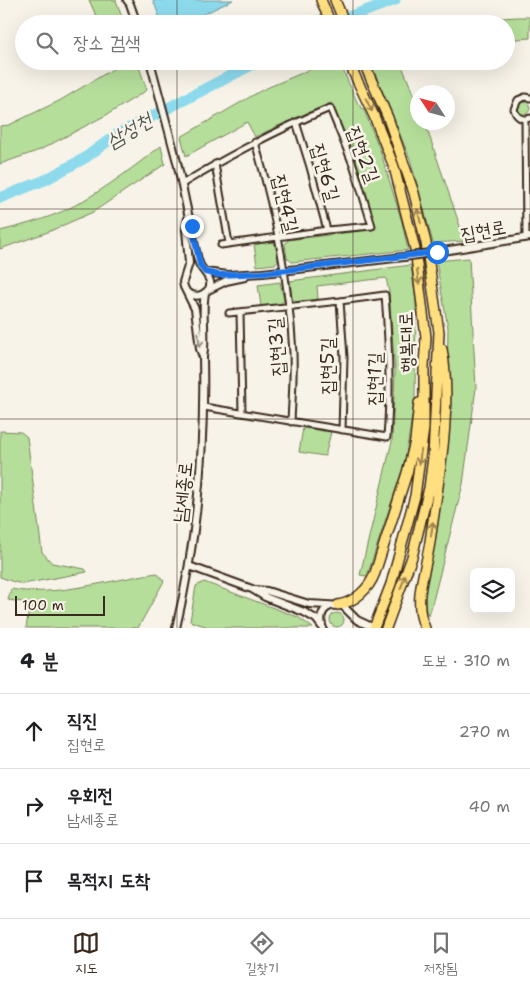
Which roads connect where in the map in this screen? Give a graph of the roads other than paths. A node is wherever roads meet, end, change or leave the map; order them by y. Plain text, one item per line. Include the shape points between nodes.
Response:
1 (320, 0) edge
2 (334, 0) edge
3 (130, 1) edge
4 (134, 15) edge
5 (327, 15) edge
6 (342, 15) edge
7 (154, 70) edge
8 (352, 70) edge
9 (367, 70) edge
10 (530, 98) edge
11 (528, 119) edge
12 (296, 122) junction
13 (255, 142) junction
14 (215, 164) junction
15 (182, 184) junction
16 (528, 196) edge
17 (188, 218) junction
18 (327, 230) junction
19 (279, 236) junction
20 (528, 237) edge
21 (229, 243) junction
22 (221, 245) dead end
23 (285, 270) junction
24 (204, 271) junction
25 (263, 273) junction
26 (186, 274) junction
27 (207, 292) junction
28 (188, 293) junction
29 (340, 301) junction
30 (288, 307) junction
31 (240, 312) junction
32 (229, 313) dead end
33 (438, 332) junction
34 (203, 357) junction
35 (424, 366) junction
36 (204, 407) junction
37 (242, 413) junction
38 (291, 422) junction
39 (342, 430) junction
40 (190, 566) junction
41 (252, 589) junction
42 (335, 605) junction
43 (322, 627) edge
44 (371, 627) edge
45 (176, 628) edge
46 (386, 628) edge
47 (425, 628) edge

1 - 5 highway
2 - 6 highway
3 - 4 street
7 - 15 street
8 -> 35 highway, 행복대로 via 391,158 409,219 426,337
33 -> 9 highway, 행복대로 via 426,243 414,193 388,118
10 - 11 street via 522,98 514,105 517,116
11 - 16 street
12 - 13 street, 집현2길
12 - 18 street, 집현6길
12 - 18 street, 집현2길 via 330,108 354,167 372,226
13 - 14 street, 집현2길
13 - 19 street, 집현4길
14 - 15 street, 집현2길
14 - 21 street
15 - 17 street
16 - 20 street
17 - 24 street
17 - 26 street via 186,230 190,263
18 - 19 street, 집현2길
19 - 21 street, 집현2길
19 - 23 street, 집현4길
20 - 23 street, 집현로, bridge via 404,257
21 - 22 street, 집현2길
23 - 25 street, 집현로
23 - 30 street, 집현3길
24 - 25 street, 집현로 via 228,275
24 - 26 street via 194,269
24 - 27 street via 210,282
25 - 27 street, 집현로 via 226,281
26 - 28 street via 183,282
27 - 28 street via 197,296
27 - 34 street, 남세종로 via 203,311
28 -> 34 street, 남세종로 via 195,309
29 - 30 street, 집현1길
29 - 39 street, 집현5길 via 344,357
29 - 39 street, 집현1길 via 385,295 390,358 387,437
30 - 31 street, 집현1길
30 - 38 street, 집현3길 via 293,354
31 - 32 street, 집현1길
31 - 37 street
46 -> 33 highway, 행복대로 via 412,557 430,488
47 -> 33 highway via 420,615 420,594 428,555 444,423 445,365
34 - 36 street, 남세종로
35 - 42 highway via 415,441 375,573 372,581 356,597 348,603
35 -> 44 highway, 행복대로 via 424,428 415,496 391,584
36 - 37 street, 집현1길
36 - 40 street, 남세종로
37 - 38 street, 집현1길
38 - 39 street, 집현1길
40 - 41 street
40 - 45 street, 남세종로
41 - 42 street via 309,604
41 - 43 street via 304,612
42 - 43 street via 324,610
42 - 44 street via 347,609 357,620

